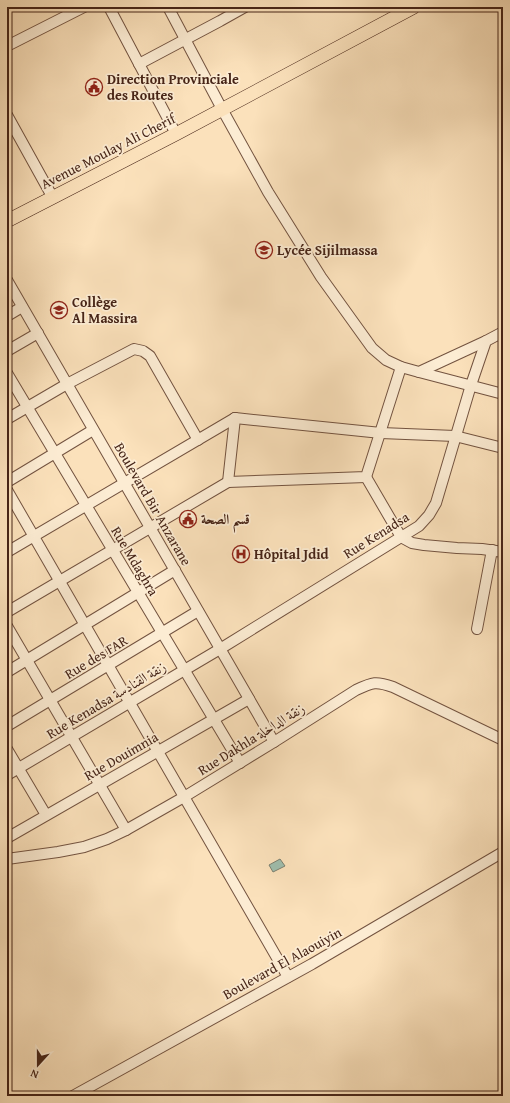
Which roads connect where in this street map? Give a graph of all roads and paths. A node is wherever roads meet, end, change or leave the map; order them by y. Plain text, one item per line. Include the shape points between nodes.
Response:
1 (84, 7) edge
2 (109, 7) edge
3 (168, 7) edge
4 (245, 7) edge
5 (414, 7) edge
6 (186, 40) junction
7 (7, 46) edge
8 (139, 64) junction
9 (222, 109) junction
10 (7, 115) edge
11 (176, 134) junction
12 (52, 198) junction
13 (7, 221) edge
14 (7, 280) edge
15 (22, 307) junction
16 (7, 316) edge
17 (503, 332) edge
18 (38, 333) junction
19 (486, 341) junction
20 (7, 351) edge
21 (402, 367) junction
22 (419, 372) junction
23 (7, 373) edge
24 (67, 384) junction
25 (471, 385) junction
26 (503, 394) edge
27 (27, 407) junction
28 (235, 418) junction
29 (7, 419) edge
30 (93, 430) junction
31 (381, 433) junction
32 (455, 436) junction
33 (198, 440) junction
34 (503, 448) edge
35 (55, 453) junction
36 (366, 477) junction
37 (7, 482) edge
38 (228, 482) junction
39 (124, 483) junction
40 (7, 490) edge
41 (86, 505) junction
42 (150, 527) junction
43 (34, 536) junction
44 (401, 537) junction
45 (112, 549) junction
46 (492, 550) junction
47 (7, 552) edge
48 (503, 552) edge
49 (175, 570) junction
50 (60, 581) junction
51 (138, 592) junction
52 (198, 611) junction
53 (7, 612) edge
54 (85, 625) junction
55 (7, 626) edge
56 (477, 629) dead end
57 (162, 633) junction
58 (220, 649) junction
59 (27, 660) junction
60 (108, 665) junction
61 (184, 670) junction
62 (7, 672) edge
63 (249, 699) junction
64 (50, 700) junction
65 (130, 702) junction
66 (214, 719) junction
67 (7, 726) edge
68 (72, 737) junction
69 (503, 740) edge
70 (274, 742) junction
71 (7, 749) edge
72 (158, 751) junction
73 (240, 763) junction
74 (18, 768) junction
75 (7, 775) edge
76 (100, 785) junction
77 (184, 797) junction
78 (46, 815) junction
79 (126, 830) junction
80 (7, 838) edge
81 (503, 852) edge
82 (7, 858) edge
83 (288, 977) junction
84 (73, 1096) edge

1 - 7 street
2 - 8 street
3 - 6 street
4 - 6 street
5 - 9 main road, Avenue Moulay Ali Cherif
6 - 8 street
6 - 9 street
8 - 11 street
9 - 11 main road, Avenue Moulay Ali Cherif
9 - 21 street via 268,192 321,277 372,348 386,360
10 - 12 street
11 - 12 main road, Avenue Moulay Ali Cherif
12 - 13 main road, Avenue Moulay Ali Cherif
14 - 15 street, Boulevard Bir Anzarane
15 - 16 street
15 - 18 street, Boulevard Bir Anzarane
17 - 19 street
18 - 20 street
18 - 24 street, Boulevard Bir Anzarane
19 - 22 street
19 - 25 street, Rue Kenadsa
21 - 22 street
21 - 31 street
22 - 25 street
23 - 27 street, Rue Mdaghra
24 - 27 street
24 - 30 street, Boulevard Bir Anzarane
24 - 33 street via 134,349 143,351 150,356
25 - 26 street
25 - 32 street, Rue Kenadsa
27 - 29 street
27 - 35 street, Rue Mdaghra
28 - 31 street
28 - 33 street
28 - 38 street
30 - 35 street
30 - 39 street, Boulevard Bir Anzarane
31 - 32 street
31 - 36 street
32 - 34 street
32 - 44 street, Rue Kenadsa via 436,503 419,526
33 - 39 street
35 - 37 street
35 - 41 street, Rue Mdaghra
36 - 38 street
36 - 44 street
38 - 42 street
39 - 41 street
39 - 42 street, Boulevard Bir Anzarane
40 - 43 street
41 - 43 street
41 - 45 street, Rue Mdaghra
42 - 45 street
42 - 49 street, Boulevard Bir Anzarane
43 - 47 street
43 - 50 street
44 - 46 street via 412,543 424,545
44 - 58 street, Rue Kenadsa
45 - 50 street
45 - 51 street, Rue Mdaghra
46 - 48 street
46 - 56 street
49 - 51 street
49 - 52 street, Boulevard Bir Anzarane
50 - 53 street
50 - 54 street
51 - 54 street
51 - 57 street, Rue Mdaghra
52 - 57 street, Rue des FAR
52 - 58 street, Boulevard Bir Anzarane
54 - 59 street
54 - 60 street
55 - 59 street
57 - 60 street, Rue des FAR
57 - 61 street, Rue Mdaghra
58 - 61 street, Rue Kenadsa زنقة القنادسة
58 - 63 street, Boulevard Bir Anzarane
59 - 62 street
59 - 64 street
60 - 64 street, Rue des FAR
60 - 65 street
61 - 65 street, Rue Kenadsa زنقة القنادسة
61 - 66 street, Rue Mdaghra
63 - 66 street, Rue Douimnia
63 - 70 street, Boulevard Bir Anzarane
64 - 67 street, Rue des FAR
64 - 68 street
65 - 68 street, Rue Kenadsa زنقة القنادسة
65 - 72 street
66 - 72 street, Rue Douimnia
66 - 73 street, Rue Mdaghra
68 - 74 street, Rue Kenadsa زنقة القنادسة
68 - 76 street
69 - 70 street, Rue Dakhla زنقة الداخلة via 379,682 356,690
70 - 73 street, Rue Dakhla زنقة الداخلة
71 - 74 street
72 - 76 street, Rue Douimnia
72 - 77 street
73 - 77 street, Rue Dakhla زنقة الداخلة
74 - 75 street, Rue Kenadsa زنقة القنادسة
74 - 78 street
76 - 78 street, Rue Douimnia
76 - 79 street
77 - 79 street, Rue Dakhla زنقة الداخلة
77 - 83 street
78 - 80 street, Rue Douimnia
79 - 82 street, Rue Dakhla زنقة الداخلة via 84,847
81 - 83 street, Boulevard El Alaouiyin
83 - 84 street, Boulevard El Alaouiyin

